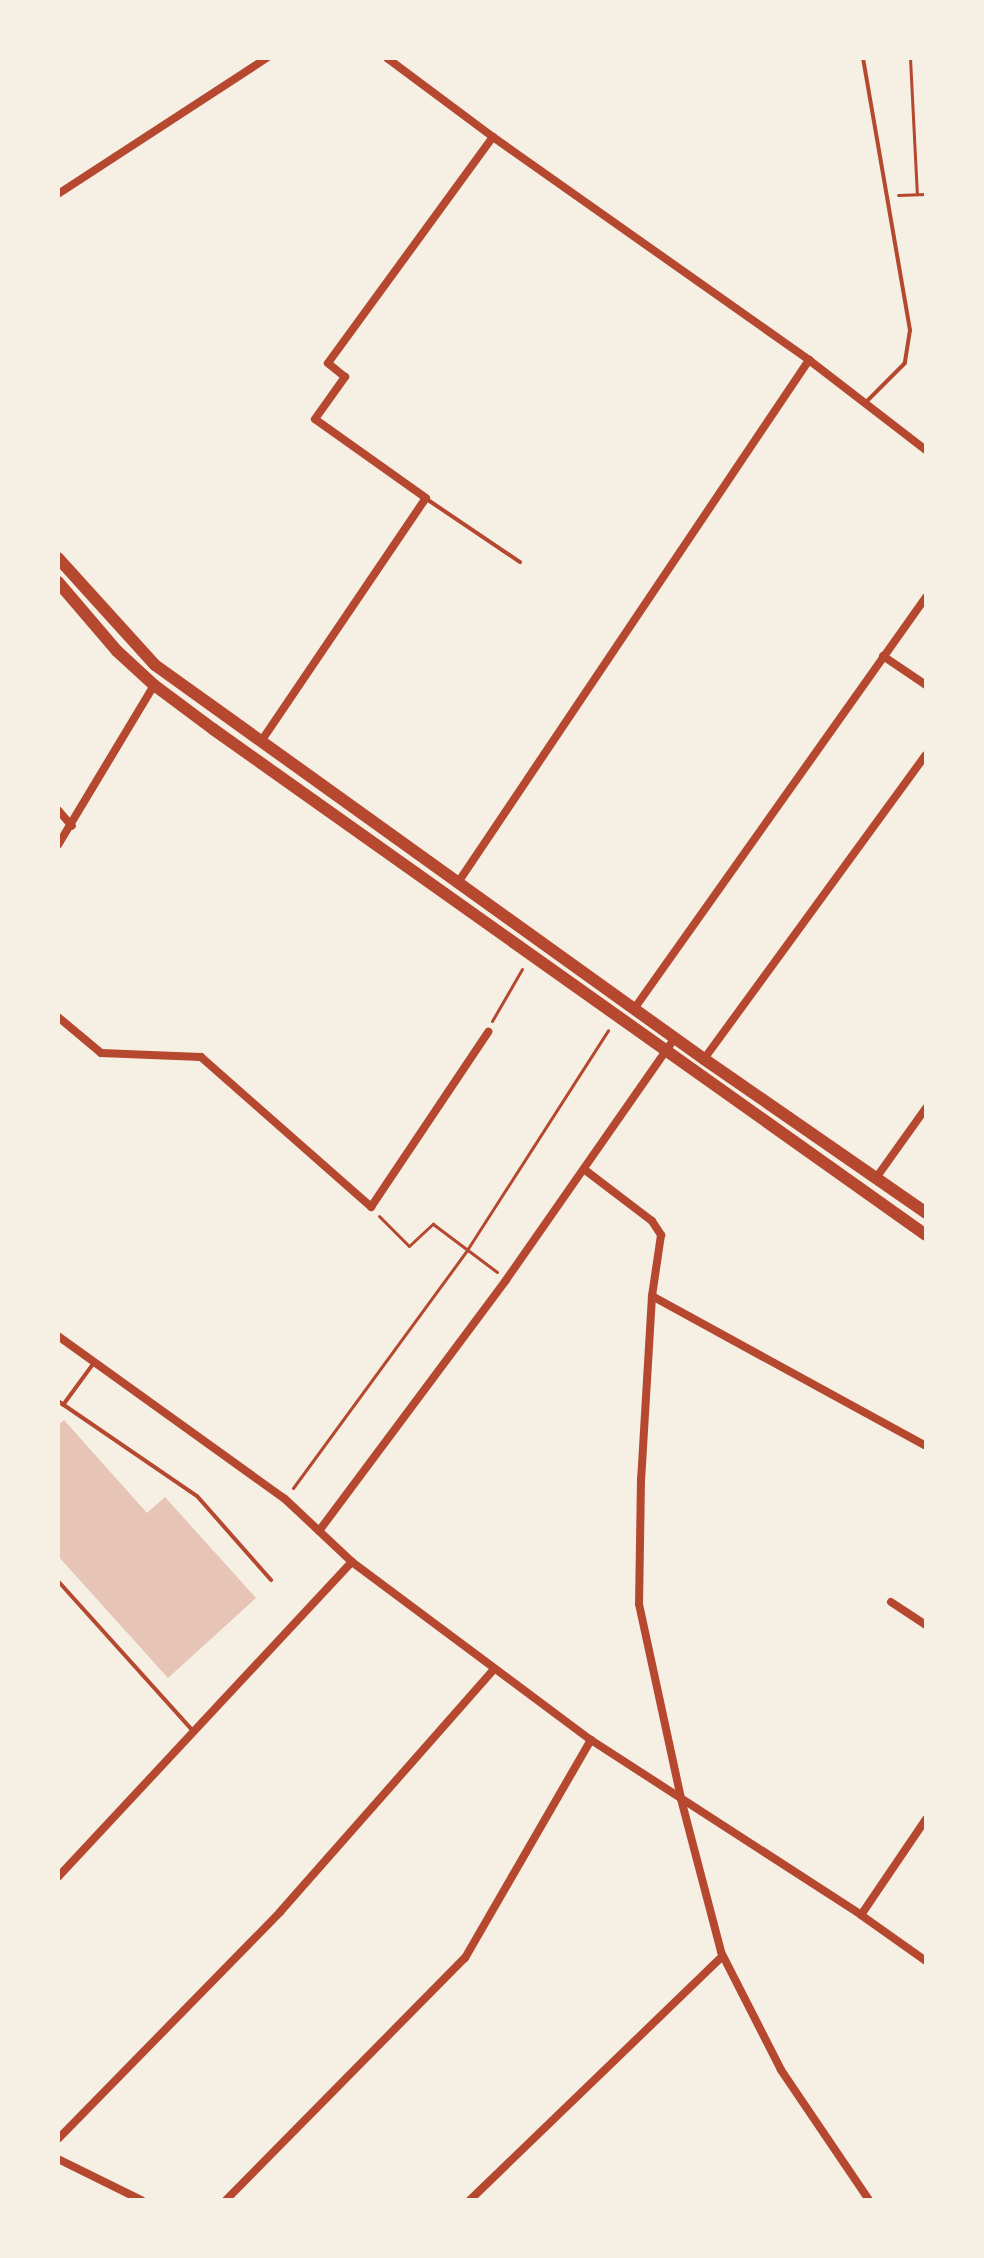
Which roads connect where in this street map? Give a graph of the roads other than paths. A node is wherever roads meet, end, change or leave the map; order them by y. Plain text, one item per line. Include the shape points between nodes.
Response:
1 (267, 58) edge
2 (387, 58) edge
3 (863, 58) edge
4 (493, 137) junction
5 (58, 194) edge
6 (809, 360) junction
7 (865, 403) junction
8 (926, 450) edge
9 (426, 498) junction
10 (58, 558) edge
11 (520, 562) dead end
12 (58, 582) edge
13 (926, 597) edge
14 (883, 656) junction
15 (154, 685) junction
16 (926, 685) edge
17 (262, 740) junction
18 (926, 755) edge
19 (58, 810) edge
20 (72, 826) junction
21 (58, 845) edge
22 (459, 881) junction
23 (634, 1009) junction
24 (58, 1017) edge
25 (488, 1032) road end
26 (675, 1038) junction
27 (665, 1052) junction
28 (704, 1059) junction
29 (926, 1108) edge
30 (585, 1170) junction
31 (876, 1178) junction
32 (926, 1213) edge
33 (926, 1235) edge
34 (652, 1296) junction
35 (58, 1336) edge
36 (94, 1362) junction
37 (61, 1403) edge
38 (926, 1446) edge
39 (319, 1531) junction
40 (352, 1562) junction
41 (271, 1580) dead end
42 (58, 1581) edge
43 (891, 1602) dead end
44 (926, 1625) edge
45 (494, 1669) junction
46 (193, 1731) junction
47 (591, 1740) junction
48 (681, 1799) junction
49 (926, 1819) edge
50 (58, 1877) edge
51 (861, 1915) junction
52 (723, 1956) junction
53 (926, 1961) edge
54 (58, 2139) edge
55 (58, 2159) edge
56 (141, 2200) edge
57 (226, 2200) edge
58 (470, 2200) edge
59 (869, 2200) edge

1 - 5 street
2 - 4 street
3 - 7 lane via 910,330 905,363
4 - 6 street
4 - 9 street via 328,363 345,377 315,419
6 - 7 street
6 - 22 street
7 - 8 street
9 - 11 lane
9 - 17 street
10 - 17 main road via 155,665
12 - 15 main road
13 - 14 street
14 - 16 street
14 - 23 street
15 - 20 street
15 - 27 main road
17 - 22 main road
18 - 28 street
19 - 20 street
20 - 21 street
22 - 23 main road
23 - 26 main road
24 - 25 street via 101,1053 201,1057 371,1207
26 - 27 street
26 - 28 main road
27 - 30 street
27 - 33 main road
28 - 31 main road
29 - 31 street
30 - 34 street via 652,1221 661,1235
30 - 39 street
31 - 32 main road
34 - 38 street
34 - 48 street via 639,1604
35 - 36 street
36 - 37 lane
36 - 39 street via 285,1499
37 - 41 lane via 197,1496
39 - 40 street
40 - 45 street
40 - 46 street
42 - 46 lane
43 - 44 street
45 - 47 street
45 - 54 street via 280,1912
46 - 50 street
47 - 48 street
47 - 57 street via 465,1958
48 - 51 street
48 - 52 street
49 - 51 street
51 - 53 street
52 - 58 street
52 - 59 street via 781,2070
55 - 56 street

